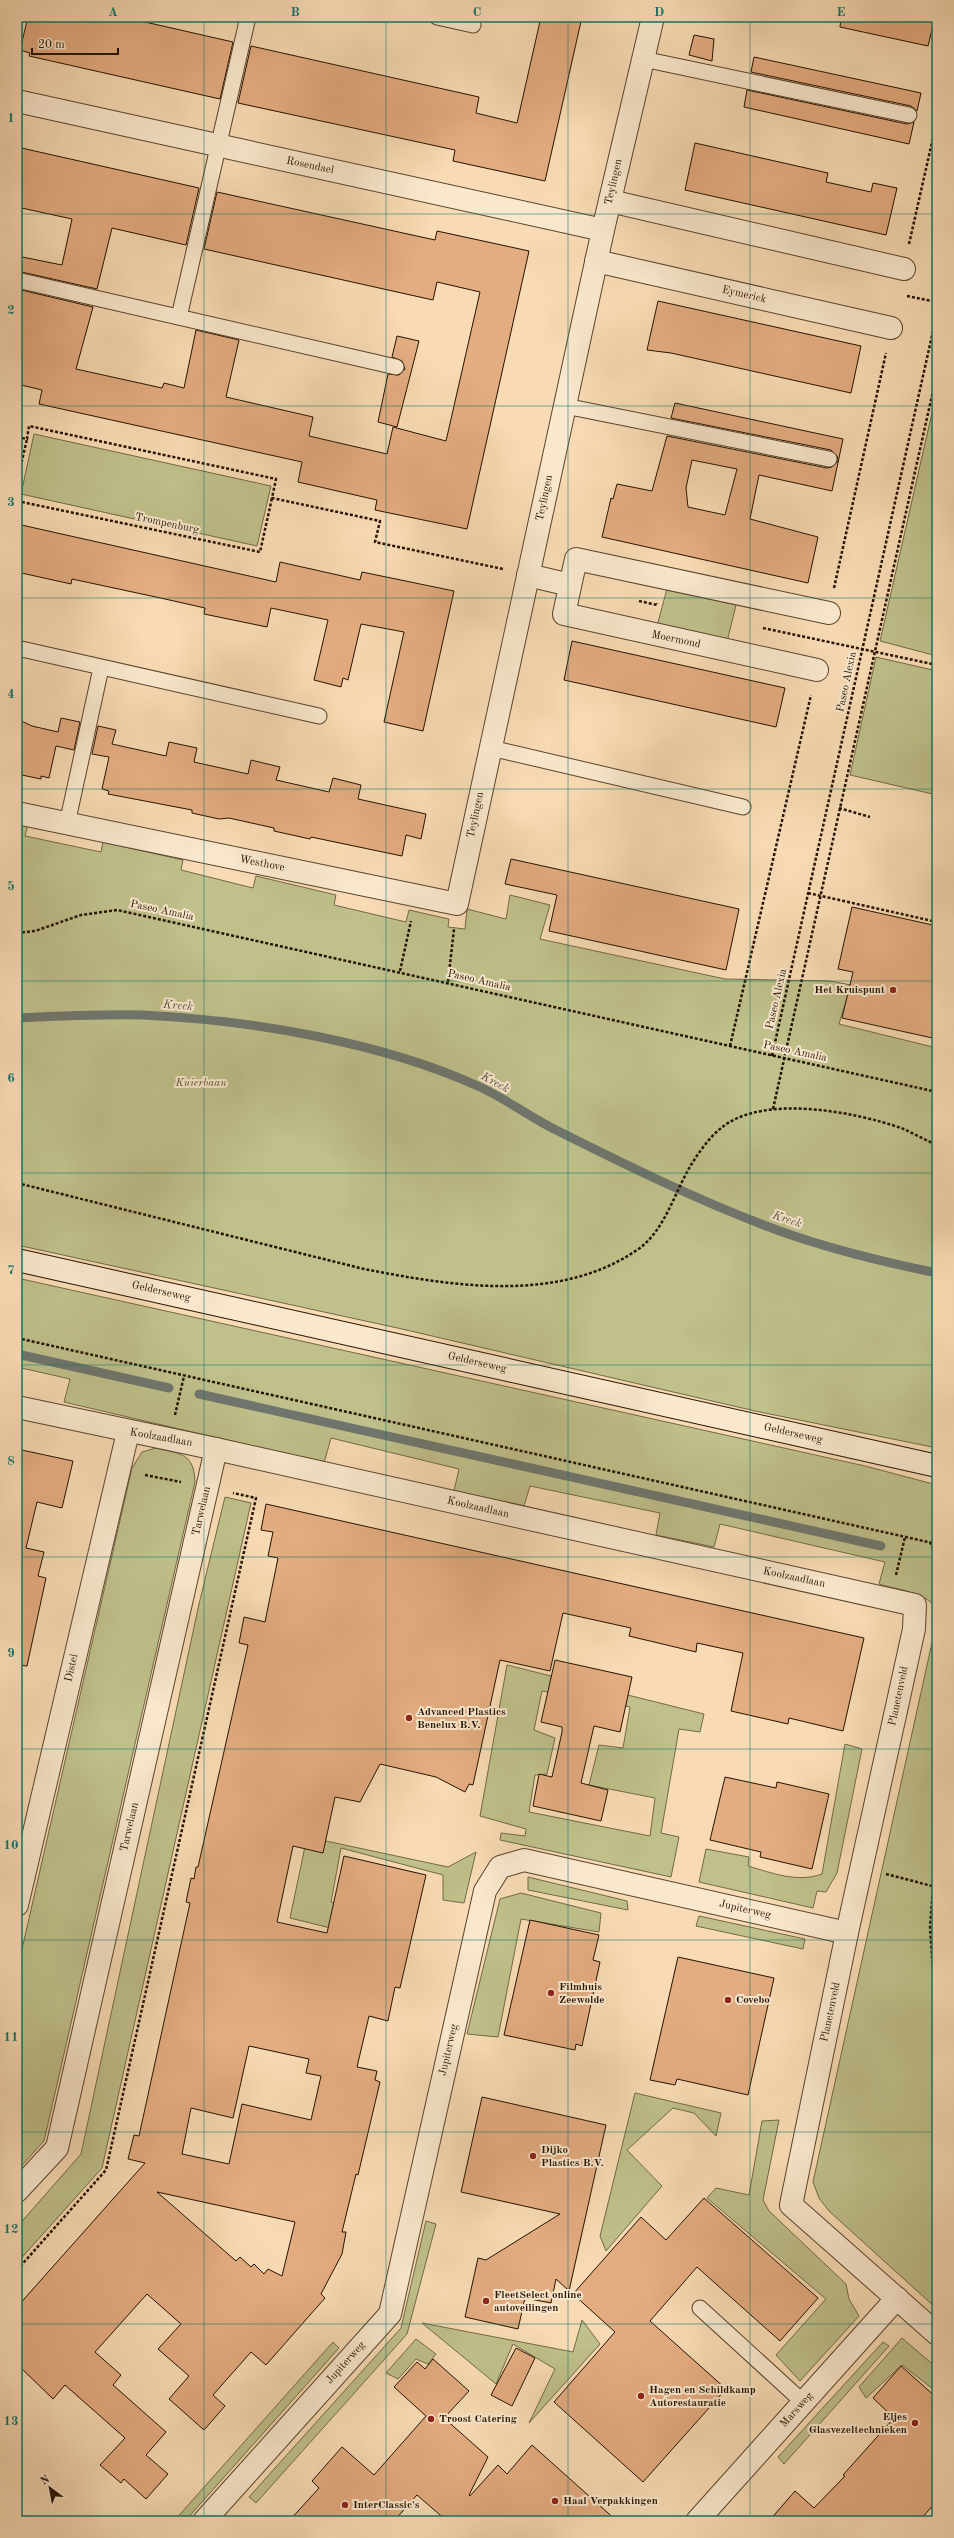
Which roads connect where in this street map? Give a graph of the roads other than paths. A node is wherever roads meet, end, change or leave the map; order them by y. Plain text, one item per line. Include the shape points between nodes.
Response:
1 (248, 17) edge
2 (437, 17) edge
3 (653, 17) edge
4 (473, 25) dead end
5 (643, 59) junction
6 (17, 101) edge
7 (909, 115) dead end
8 (217, 145) junction
9 (610, 201) junction
10 (603, 230) junction
11 (596, 261) junction
12 (904, 269) road end
13 (17, 280) edge
14 (179, 317) junction
15 (891, 328) road end
16 (396, 367) dead end
17 (565, 406) junction
18 (830, 459) dead end
19 (528, 575) junction
20 (570, 585) junction
21 (829, 612) road end
22 (17, 648) edge
23 (101, 668) junction
24 (817, 670) road end
25 (319, 716) dead end
26 (491, 748) junction
27 (743, 807) dead end
28 (17, 813) edge
29 (67, 824) junction
30 (457, 904) joint
31 (17, 1260) edge
32 (17, 1407) edge
33 (128, 1432) junction
34 (216, 1449) junction
35 (937, 1466) edge
36 (914, 1629) joint
37 (17, 1905) edge
38 (847, 1933) junction
39 (17, 2191) edge
40 (897, 2298) junction
41 (700, 2308) dead end
42 (937, 2334) edge
43 (804, 2402) junction
44 (204, 2521) edge
45 (697, 2521) edge

1 - 8 lane
2 - 4 lane
3 - 5 street, Teylingen
5 - 7 lane
5 - 9 street, Teylingen
6 - 8 street, Rosendael
8 - 10 street, Rosendael
8 - 14 lane
9 - 10 street, Teylingen
9 - 12 street
10 - 11 street, Teylingen
11 - 15 street, Eymerick
11 - 17 street, Teylingen
13 - 14 lane
14 - 16 lane
17 - 18 lane
17 - 19 street, Teylingen
19 - 20 street
19 - 26 street, Teylingen
20 - 21 street, Moermond via 576,559
20 - 24 street, Moermond via 564,614
22 - 23 lane
23 - 25 lane
23 - 29 lane
26 - 27 lane
26 - 30 street, Teylingen
28 - 29 street, Westhove
29 - 30 street, Westhove
31 - 35 street, Gelderseweg
32 - 33 street, Koolzaadlaan
33 - 34 street, Koolzaadlaan
33 - 37 street, Distel
34 - 36 street, Koolzaadlaan via 915,1605
34 - 39 street, Tarwelaan via 57,2148
36 - 38 street, Planetenveld
38 - 40 street, Planetenveld via 791,2205
38 - 44 street, Jupiterweg via 524,1860 500,1866 484,1891 390,2314
40 - 42 street, Planetenveld
40 - 43 street, Marsweg
41 - 43 lane
43 - 45 street, Marsweg

